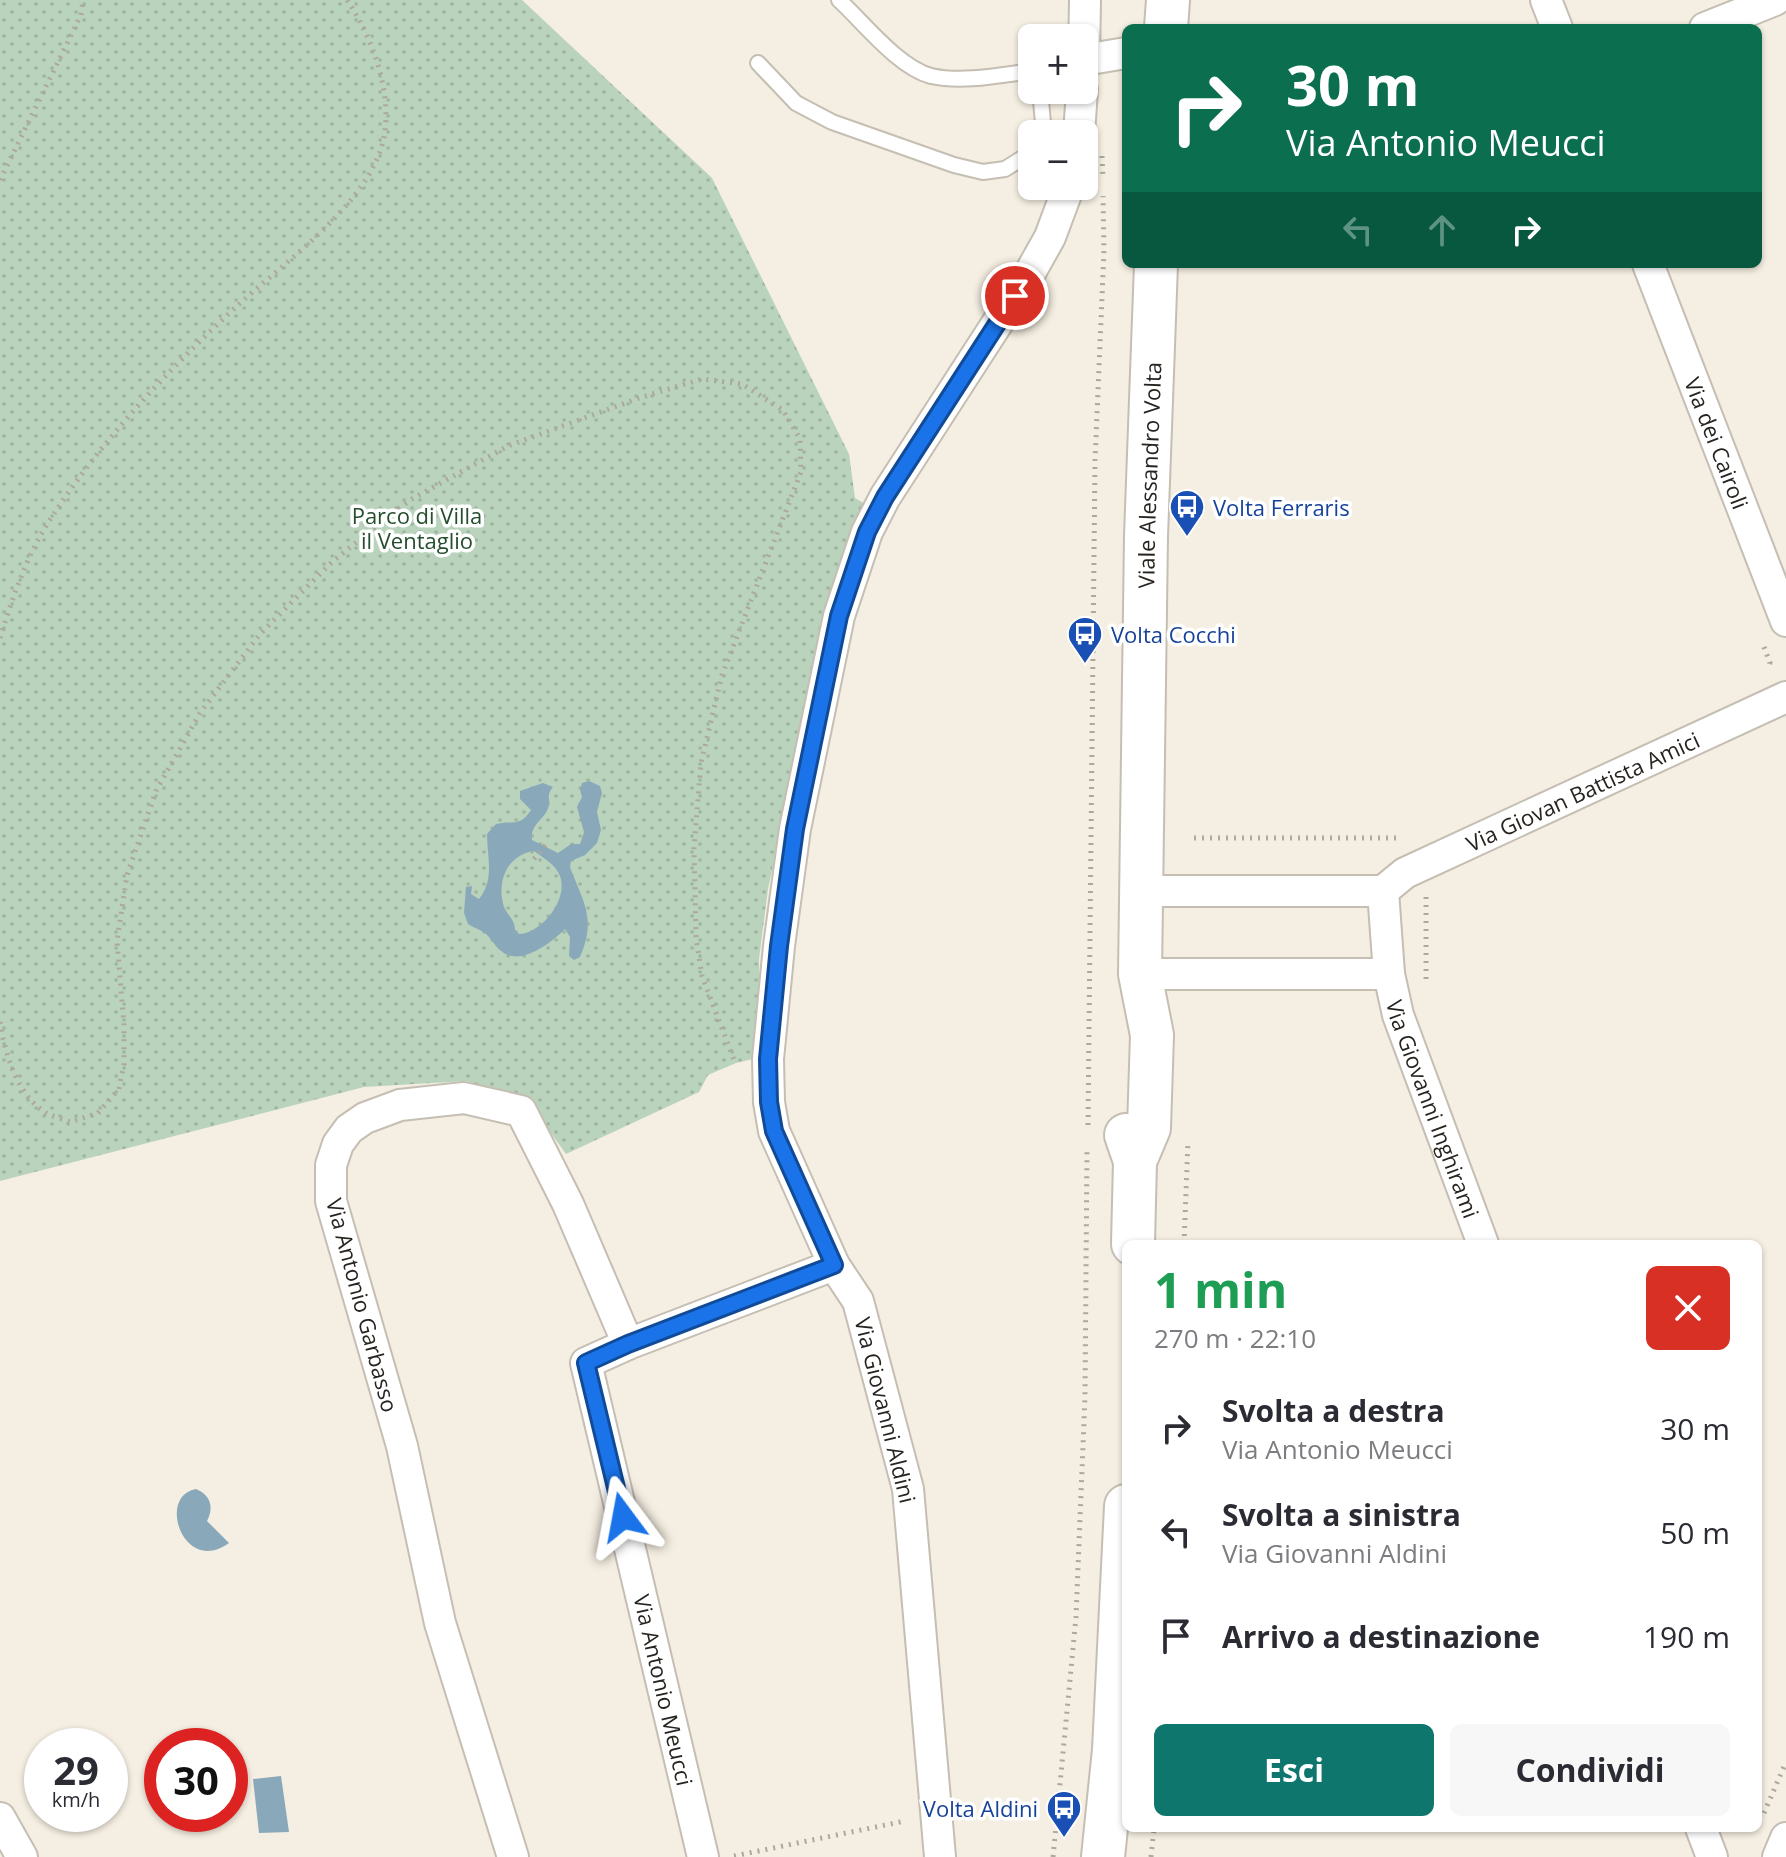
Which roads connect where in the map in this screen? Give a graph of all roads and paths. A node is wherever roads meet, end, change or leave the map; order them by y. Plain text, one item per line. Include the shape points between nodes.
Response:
1 (83, 0) edge
2 (347, 0) edge
3 (839, 0) edge
4 (1168, 0) edge
5 (1546, 0) edge
6 (1775, 0) edge
7 (1079, 3) edge
8 (1081, 24) edge
9 (1166, 24) edge
10 (1555, 24) edge
11 (1715, 24) edge
12 (1122, 53) edge
13 (1098, 56) edge
14 (758, 63) dead end
15 (1018, 72) edge
16 (1018, 161) edge
17 (0, 180) edge
18 (1064, 200) edge
19 (1098, 200) edge
20 (1156, 268) edge
21 (1650, 268) edge
22 (1786, 621) edge
23 (0, 638) edge
24 (1786, 697) edge
25 (1194, 838) dead end
26 (1410, 839) dead end
27 (547, 843) dead end
28 (534, 859) dead end
29 (1141, 891) junction
30 (1383, 891) junction
31 (1426, 892) dead end
32 (1140, 974) junction
33 (1389, 974) junction
34 (1426, 985) dead end
35 (0, 1022) edge
36 (736, 1063) dead end
37 (1188, 1137) dead end
38 (1133, 1240) edge
39 (1184, 1240) edge
40 (1482, 1240) edge
41 (834, 1265) junction
42 (628, 1344) junction
43 (1122, 1587) edge
44 (1786, 1762) edge
45 (935, 1815) junction
46 (0, 1818) edge
47 (1762, 1818) edge
48 (1154, 1832) edge
49 (1786, 1838) edge
50 (22, 1857) edge
51 (513, 1857) edge
52 (703, 1857) edge
53 (729, 1857) edge
54 (940, 1857) edge
55 (1053, 1857) edge
56 (1103, 1857) edge
57 (1151, 1857) edge
58 (1778, 1857) edge

1 - 17 path via 81,15
2 - 23 path via 376,56 387,105 380,152 363,187 166,374 101,448 45,528
3 - 15 lane via 915,69 965,78
4 - 9 main road
5 - 10 street
6 - 11 street
7 - 8 street
12 - 13 street
14 - 16 lane via 796,103 832,122 983,172
18 - 41 street, Via Giovanni Aldini via 1031,271 885,497 851,572 839,616 795,829 768,1059 774,1131
19 - 55 path via 1104,251 1094,492 1085,1397 1076,1617
20 - 29 main road, Viale Alessandro Volta
21 - 22 street, Via dei Cairoli
24 - 30 street, Via Giovan Battista Amici via 1405,873
25 - 26 path
27 - 28 path
29 - 30 street
29 - 32 main road, Viale Alessandro Volta
30 - 33 street, Via Giovanni Inghirami
31 - 34 path
32 - 33 street
32 - 38 main road, Viale Alessandro Volta via 1152,1035 1149,1128 1135,1161
33 - 40 street, Via Giovanni Inghirami via 1398,1015
35 - 36 path via 23,1092 46,1112 70,1122 98,1113 119,1089 124,1064 117,941 127,875 156,791 200,713 260,634 333,561 410,500 508,446 702,379 742,384 783,410 800,439 801,472 722,675 701,763 694,848 696,938 702,976
37 - 39 path
41 - 42 street, Via Antonio Meucci
41 - 45 street, Via Giovanni Aldini via 858,1301 908,1489
42 - 51 street, Via Antonio Garbasso via 521,1111 464,1098 400,1105 365,1118 338,1144 331,1165 331,1201 402,1446 440,1623
42 - 52 street, Via Antonio Meucci via 586,1363
43 - 56 main road
44 - 47 path
45 - 53 path
45 - 54 street, Via Giovanni Aldini
46 - 50 street
48 - 57 path
49 - 58 street

